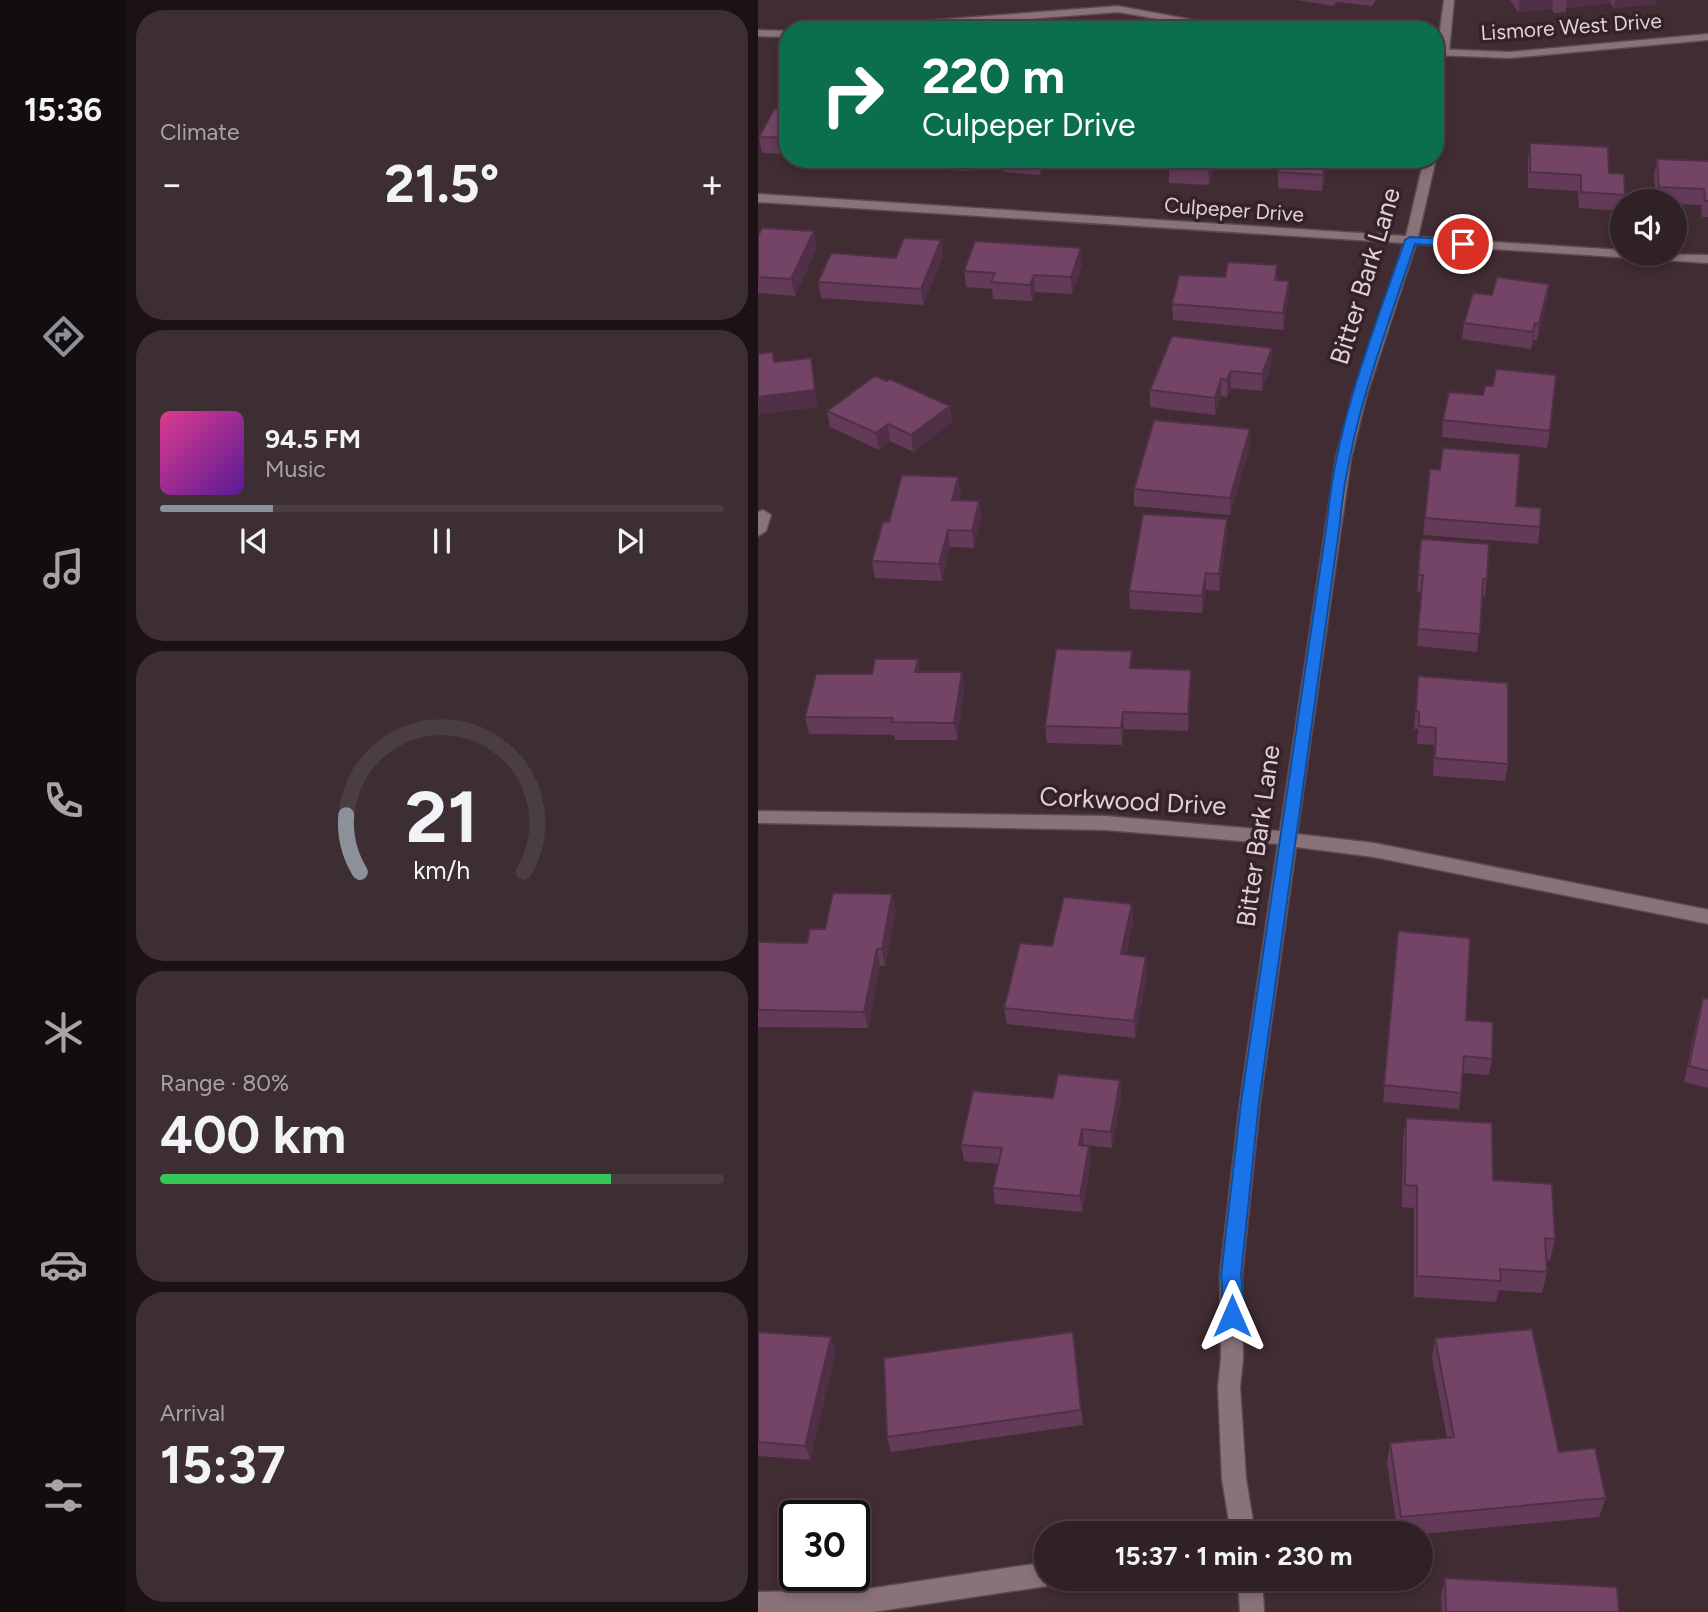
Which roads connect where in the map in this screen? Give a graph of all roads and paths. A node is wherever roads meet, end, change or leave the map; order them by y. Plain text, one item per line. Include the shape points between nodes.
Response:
1 (1449, 0) edge
2 (961, 21) edge
3 (1189, 21) edge
4 (1444, 26) edge
5 (758, 33) edge
6 (779, 34) edge
7 (1708, 37) edge
8 (1444, 52) edge
9 (1428, 168) edge
10 (758, 198) edge
11 (1410, 240) junction
12 (1708, 259) edge
13 (763, 515) dead end
14 (758, 531) edge
15 (758, 817) edge
16 (1287, 838) junction
17 (1708, 917) edge
18 (1242, 1521) edge
19 (1034, 1576) edge
20 (1251, 1591) edge
21 (758, 1604) edge
22 (1252, 1612) edge

1 - 4 street
2 - 3 street via 1118,9
5 - 6 street
7 - 8 street, Lismore West Drive via 1509,55
9 - 11 street, Bitter Bark Lane
10 - 11 street, Culpeper Drive
11 - 12 street, Culpeper Drive
11 - 16 street, Bitter Bark Lane via 1366,374 1336,486
13 - 14 street
15 - 16 street, Corkwood Drive via 1106,823
16 - 17 street, Corkwood Drive via 1462,866
16 - 18 street, Bitter Bark Lane via 1231,1275 1229,1388 1234,1479
19 - 21 street via 887,1598
20 - 22 street

